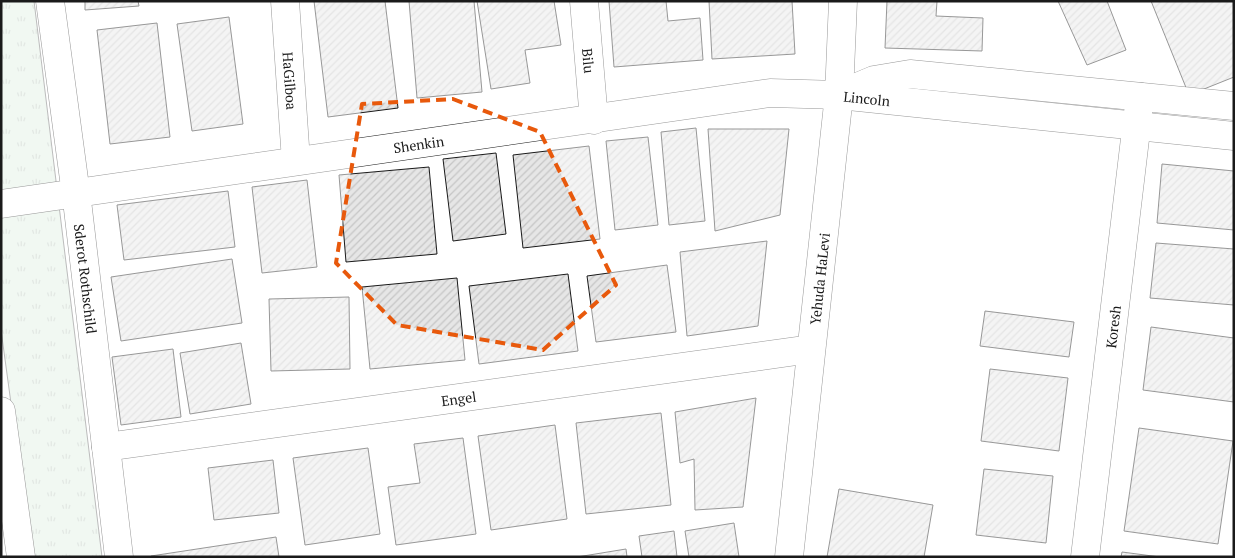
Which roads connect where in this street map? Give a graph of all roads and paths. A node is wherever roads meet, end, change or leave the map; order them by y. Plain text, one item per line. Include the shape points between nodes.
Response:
1 (50, 1) edge
2 (285, 1) edge
3 (584, 1) edge
4 (843, 1) edge
5 (839, 95) junction
6 (1140, 97) junction
7 (1234, 106) edge
8 (594, 120) junction
9 (1137, 126) junction
10 (1234, 136) edge
11 (296, 160) junction
12 (76, 193) junction
13 (1, 204) edge
14 (812, 349) junction
15 (1, 410) edge
16 (106, 447) junction
17 (21, 557) edge
18 (119, 557) edge
19 (789, 557) edge
20 (1085, 557) edge

1 - 12 street, Sderot Rothschild
2 - 11 street, HaGilboa
3 - 8 street, Bilu
4 - 5 street, Yehuda HaLevi
5 - 6 street, Lincoln via 874,80 910,74
5 - 8 street, Shenkin via 770,94
5 - 9 street, Lincoln
5 - 14 street, Yehuda HaLevi
6 - 7 street, Lincoln
6 - 9 street, Koresh
8 - 11 street, Shenkin
9 - 10 street, Lincoln
9 - 20 street, Koresh
11 - 12 street, Shenkin
12 - 13 street, Shenkin
12 - 16 street, Sderot Rothschild
14 - 16 street, Engel
14 - 19 street, Yehuda HaLevi
15 - 17 street
16 - 18 street, Sderot Rothschild

